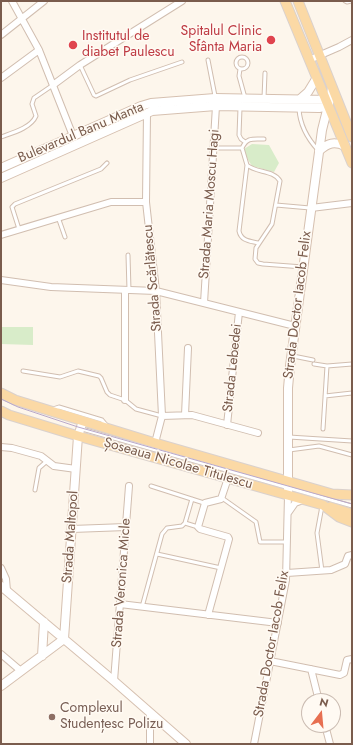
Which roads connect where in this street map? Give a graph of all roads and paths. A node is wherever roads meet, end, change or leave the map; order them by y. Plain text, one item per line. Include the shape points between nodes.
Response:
1 (12, 1) edge
2 (44, 1) edge
3 (182, 1) edge
4 (285, 1) edge
5 (298, 1) edge
6 (345, 1) edge
7 (351, 1) edge
8 (22, 18) junction
9 (1, 35) edge
10 (352, 40) edge
11 (39, 50) junction
12 (320, 56) junction
13 (208, 60) dead end
14 (309, 60) junction
15 (182, 62) dead end
16 (80, 65) junction
17 (240, 69) dead end
18 (265, 73) dead end
19 (1, 78) edge
20 (316, 79) junction
21 (53, 85) junction
22 (245, 98) junction
23 (264, 98) junction
24 (216, 102) junction
25 (299, 103) junction
26 (324, 104) junction
27 (240, 106) junction
28 (147, 112) junction
29 (1, 136) edge
30 (73, 136) junction
31 (352, 137) edge
32 (264, 139) dead end
33 (245, 142) junction
34 (348, 144) edge
35 (213, 148) junction
36 (242, 148) junction
37 (319, 151) junction
38 (107, 163) dead end
39 (352, 163) edge
40 (247, 166) junction
41 (1, 168) edge
42 (1, 178) edge
43 (146, 202) junction
44 (352, 203) edge
45 (276, 205) junction
46 (310, 208) junction
47 (58, 217) junction
48 (19, 229) junction
49 (1, 235) edge
50 (65, 237) dead end
51 (258, 243) junction
52 (128, 255) dead end
53 (303, 267) junction
54 (1, 280) edge
55 (127, 290) junction
56 (156, 291) junction
57 (204, 303) junction
58 (239, 312) junction
59 (295, 326) junction
60 (188, 348) dead end
61 (291, 356) junction
62 (313, 360) dead end
63 (314, 364) dead end
64 (352, 364) edge
65 (327, 366) junction
66 (22, 370) dead end
67 (1, 393) edge
68 (352, 393) edge
69 (325, 396) junction
70 (125, 400) junction
71 (1, 411) edge
72 (50, 411) junction
73 (186, 415) junction
74 (162, 416) junction
75 (227, 425) junction
76 (81, 428) junction
77 (109, 429) junction
78 (323, 429) dead end
79 (258, 433) dead end
80 (288, 436) junction
81 (352, 441) edge
82 (155, 442) junction
83 (1, 447) edge
84 (288, 450) junction
85 (352, 455) edge
86 (47, 461) junction
87 (76, 469) junction
88 (228, 478) junction
89 (129, 486) dead end
90 (151, 486) dead end
91 (288, 488) junction
92 (35, 490) dead end
93 (332, 494) junction
94 (301, 495) junction
95 (352, 495) edge
96 (222, 498) junction
97 (192, 499) junction
98 (352, 500) edge
99 (205, 503) junction
100 (322, 505) junction
101 (352, 506) edge
102 (288, 512) junction
103 (352, 514) edge
104 (352, 522) edge
105 (185, 523) junction
106 (126, 527) junction
107 (198, 527) junction
108 (72, 529) junction
109 (287, 542) junction
110 (157, 554) junction
111 (352, 555) edge
112 (1, 568) edge
113 (221, 568) junction
114 (322, 571) junction
115 (287, 573) junction
116 (4, 588) edge
117 (120, 604) junction
118 (142, 607) junction
119 (208, 615) junction
120 (44, 622) junction
121 (278, 623) junction
122 (64, 639) junction
123 (1, 654) edge
124 (42, 656) junction
125 (352, 659) edge
126 (270, 661) junction
127 (312, 669) junction
128 (22, 671) junction
129 (114, 681) junction
130 (1, 686) edge
131 (317, 693) edge
132 (150, 713) junction
133 (327, 733) edge
134 (150, 744) edge
135 (186, 744) edge
136 (254, 744) edge
137 (330, 744) edge

1 - 8 street
2 - 8 street
3 - 16 street
4 - 14 main road
5 - 12 main road
6 - 7 lane
8 - 9 street
8 - 11 street
10 - 12 street
11 - 19 street
11 - 21 street
12 - 14 street
12 - 26 main road via 332,85
13 - 24 lane
14 - 20 main road
15 - 16 lane via 130,80 96,96
16 - 21 street
17 - 22 lane via 239,76
18 - 23 lane
20 - 25 street
20 - 26 main road
21 - 29 lane via 34,98 34,121
21 - 30 street
22 - 23 street, Bulevardul Banu Manta
22 - 24 street, Bulevardul Banu Manta
23 - 25 street, Bulevardul Banu Manta
24 - 27 street, Bulevardul Banu Manta
24 - 28 street, Bulevardul Banu Manta
24 - 30 street, Bulevardul Banu Manta via 146,105
24 - 35 street, Strada Maria Moscu Hagi
25 - 26 street, Bulevardul Banu Manta
25 - 27 street, Bulevardul Banu Manta
25 - 37 lane via 303,129
26 - 31 main road
26 - 34 main road
26 - 37 street, Strada Doctor Iacob Felix
27 - 33 lane via 239,135
28 - 42 street, Bulevardul Banu Manta
28 - 43 street, Strada Scărlătescu
30 - 41 street, Bulevardul Banu Manta
32 - 33 lane
33 - 36 lane
34 - 37 street via 331,143
34 - 39 main road
35 - 36 lane
35 - 57 street, Strada Maria Moscu Hagi
36 - 40 lane
37 - 46 street, Strada Doctor Iacob Felix
38 - 48 lane via 101,169 15,204 12,208
40 - 45 lane via 278,177 280,181
40 - 51 lane via 239,231 242,238
43 - 47 street via 111,202
43 - 56 street, Strada Scărlătescu
44 - 46 street
45 - 46 lane
45 - 51 lane via 272,224
46 - 53 street, Strada Doctor Iacob Felix
47 - 48 street
47 - 50 lane
48 - 49 street
51 - 53 lane via 254,252 258,262
52 - 55 lane
53 - 59 street, Strada Doctor Iacob Felix
54 - 55 street via 50,287
55 - 56 street
55 - 70 street
56 - 57 street
56 - 74 street, Strada Scărlătescu
57 - 58 street
58 - 59 street
58 - 75 street, Strada Lebedei
59 - 61 street, Strada Doctor Iacob Felix
60 - 73 street
61 - 62 lane
61 - 80 street, Strada Doctor Iacob Felix
63 - 65 lane
64 - 65 lane
65 - 69 lane
66 - 70 lane via 60,377 78,371 99,376 110,395
67 - 72 main road, Șoseaua Nicolae Titulescu
68 - 69 lane
69 - 78 lane
70 - 74 lane via 136,409
71 - 76 main road, Șoseaua Nicolae Titulescu via 9,415
72 - 76 main road, Șoseaua Nicolae Titulescu
72 - 77 lane via 59,407 102,420
73 - 74 street
73 - 75 street
74 - 82 street, Strada Scărlătescu
75 - 79 street
76 - 77 main road, Șoseaua Nicolae Titulescu
76 - 87 street, Strada Maltopol
76 - 88 main road, Șoseaua Nicolae Titulescu
76 - 91 lane, Șoseaua Nicolae Titulescu
77 - 82 main road, Șoseaua Nicolae Titulescu
80 - 81 lane
80 - 84 street, Strada Doctor Iacob Felix
82 - 91 main road, Șoseaua Nicolae Titulescu
83 - 86 street via 41,456
84 - 85 lane via 321,446
84 - 91 street, Strada Doctor Iacob Felix
86 - 87 street via 54,466
86 - 92 lane via 39,468
87 - 108 street, Strada Maltopol
88 - 91 main road, Șoseaua Nicolae Titulescu
88 - 96 street
89 - 106 street, Strada Veronica Micle
90 - 97 lane
91 - 93 main road, Șoseaua Nicolae Titulescu
91 - 94 main road, Șoseaua Nicolae Titulescu
91 - 102 street, Strada Doctor Iacob Felix
93 - 95 main road, Șoseaua Nicolae Titulescu
93 - 98 main road
94 - 100 main road, Șoseaua Nicolae Titulescu
94 - 101 lane
94 - 102 street
96 - 99 street
96 - 109 lane via 256,522 260,542
97 - 99 lane
97 - 105 lane
99 - 107 street
100 - 103 main road
100 - 104 main road, Șoseaua Nicolae Titulescu via 339,517
100 - 114 lane via 317,533
102 - 109 street, Strada Doctor Iacob Felix
105 - 107 lane
105 - 110 lane via 164,530
106 - 108 street
106 - 117 street, Strada Veronica Micle
107 - 113 street via 229,538
108 - 122 street, Strada Maltopol
109 - 115 street, Strada Doctor Iacob Felix
110 - 113 lane
110 - 118 lane
111 - 114 street via 348,556 345,564
112 - 116 street via 6,579
113 - 119 street
114 - 115 street
115 - 121 street, Strada Doctor Iacob Felix
116 - 120 street
117 - 118 street
117 - 129 street, Strada Veronica Micle
118 - 119 street
119 - 121 street
120 - 122 street
120 - 124 street
121 - 126 street, Strada Doctor Iacob Felix
122 - 124 street
122 - 129 street
123 - 128 street
124 - 128 street
125 - 127 street via 347,660 342,675
126 - 127 street
126 - 136 street, Strada Doctor Iacob Felix
127 - 131 street
128 - 130 street
129 - 132 street
132 - 134 street
132 - 135 street
133 - 137 street

